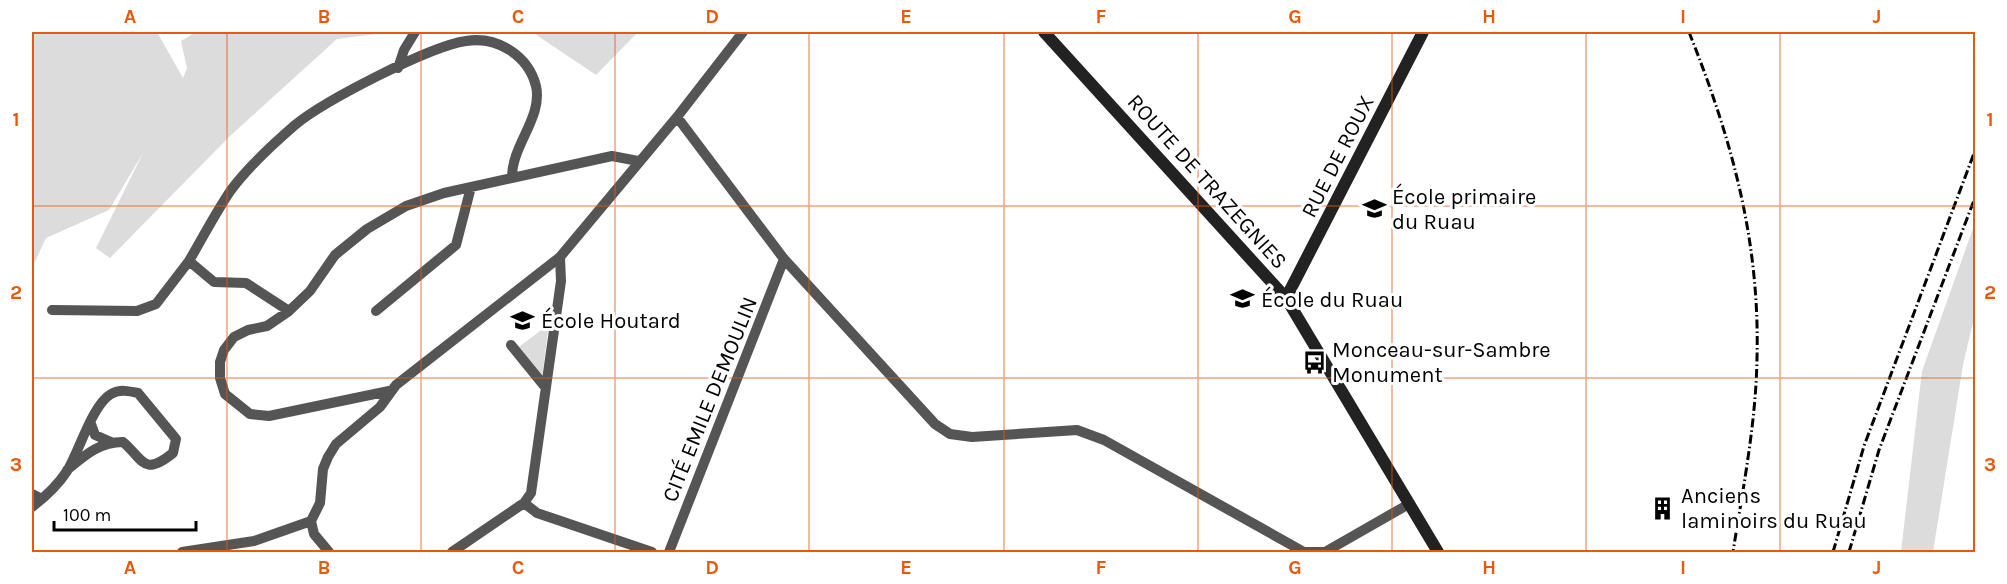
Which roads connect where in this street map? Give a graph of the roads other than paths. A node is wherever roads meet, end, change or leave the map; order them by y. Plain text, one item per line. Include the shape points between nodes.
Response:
1 (415, 32) edge
2 (743, 32) edge
3 (1044, 32) edge
4 (1423, 32) edge
5 (399, 68) junction
6 (676, 117) junction
7 (638, 161) junction
8 (512, 177) junction
9 (471, 187) junction
10 (560, 256) junction
11 (784, 259) junction
12 (189, 261) junction
13 (1286, 298) junction
14 (52, 310) dead end
15 (289, 311) junction
16 (376, 311) dead end
17 (511, 345) dead end
18 (546, 388) junction
19 (389, 391) junction
20 (91, 424) junction
21 (111, 442) junction
22 (68, 470) junction
23 (32, 494) edge
24 (42, 499) junction
25 (524, 503) junction
26 (1409, 504) junction
27 (32, 507) edge
28 (311, 521) junction
29 (182, 552) edge
30 (329, 552) edge
31 (452, 552) edge
32 (652, 552) edge
33 (669, 552) edge
34 (1438, 552) edge

1 - 5 street
2 - 6 street
3 - 13 main road, ROUTE DE TRAZEGNIES
4 - 13 main road, RUE DE ROUX
5 - 8 street via 446,46 467,41 486,40 509,48 524,61 536,88 537,103 512,162
5 - 12 street via 352,90 297,124 232,189
6 - 7 street
6 - 11 street
7 - 8 street via 612,156
7 - 10 street
8 - 9 street
9 - 15 street via 406,206 367,228 335,255 310,291
9 - 16 street via 456,245
10 - 18 street via 561,280
10 - 19 street
11 - 26 street via 934,424 950,434 972,437 1077,430 1104,440 1304,552 1325,552
11 - 33 street, CITÉ EMILE DEMOULIN
12 - 14 street via 156,304 137,311
12 - 15 street via 214,282 246,283
13 - 26 main road, ROUTE DE TRAZEGNIES
15 - 19 street via 267,326 234,337 224,350 220,378 225,394 237,406 250,414 269,416
17 - 18 street
18 - 25 street via 534,480
19 - 28 street via 380,407 336,444 328,457 320,503
20 - 21 street via 95,435
20 - 21 street via 110,394 124,390 138,393 176,439 173,453 150,465 140,462 123,442
20 - 22 street
21 - 22 street via 87,453
22 - 24 street
23 - 24 street
24 - 27 street
25 - 31 street
25 - 32 street via 537,513
26 - 34 main road, ROUTE DE TRAZEGNIES
28 - 29 street via 254,541
28 - 30 street via 314,534

